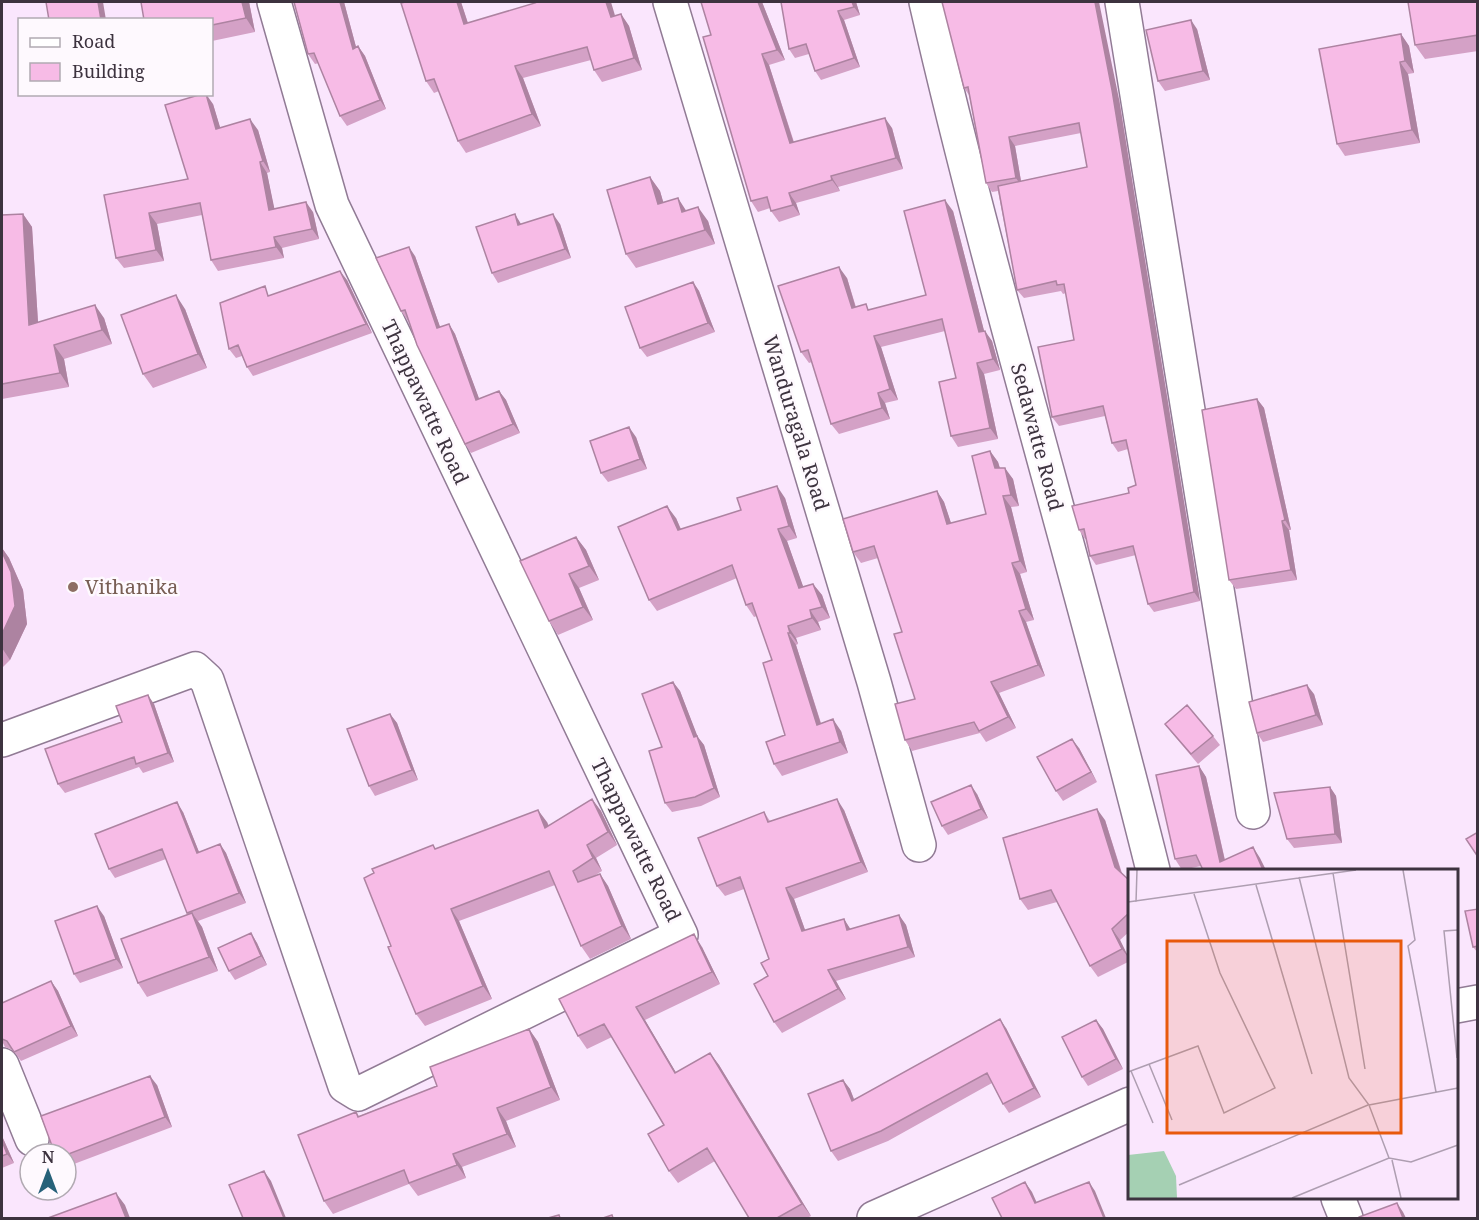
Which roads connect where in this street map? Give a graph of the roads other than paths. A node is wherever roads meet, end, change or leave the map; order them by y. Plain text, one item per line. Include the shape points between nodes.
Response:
1 (274, 2) edge
2 (670, 2) edge
3 (926, 2) edge
4 (1122, 2) edge
5 (2, 740) edge
6 (1253, 812) dead end
7 (919, 845) dead end
8 (1153, 869) edge
9 (1478, 1002) edge
10 (1458, 1006) edge
11 (2, 1065) edge
12 (1128, 1105) edge
13 (32, 1139) dead end
14 (1339, 1199) edge
15 (874, 1218) edge
16 (1346, 1218) edge

1 - 5 street, Thappawatte Road via 332,205 681,935 358,1094 345,1086 207,680 195,669
2 - 7 street, Wanduragala Road via 874,682
3 - 8 street, Sedawatte Road via 958,141
4 - 6 street
9 - 10 street
11 - 13 street
12 - 15 street
14 - 16 street

